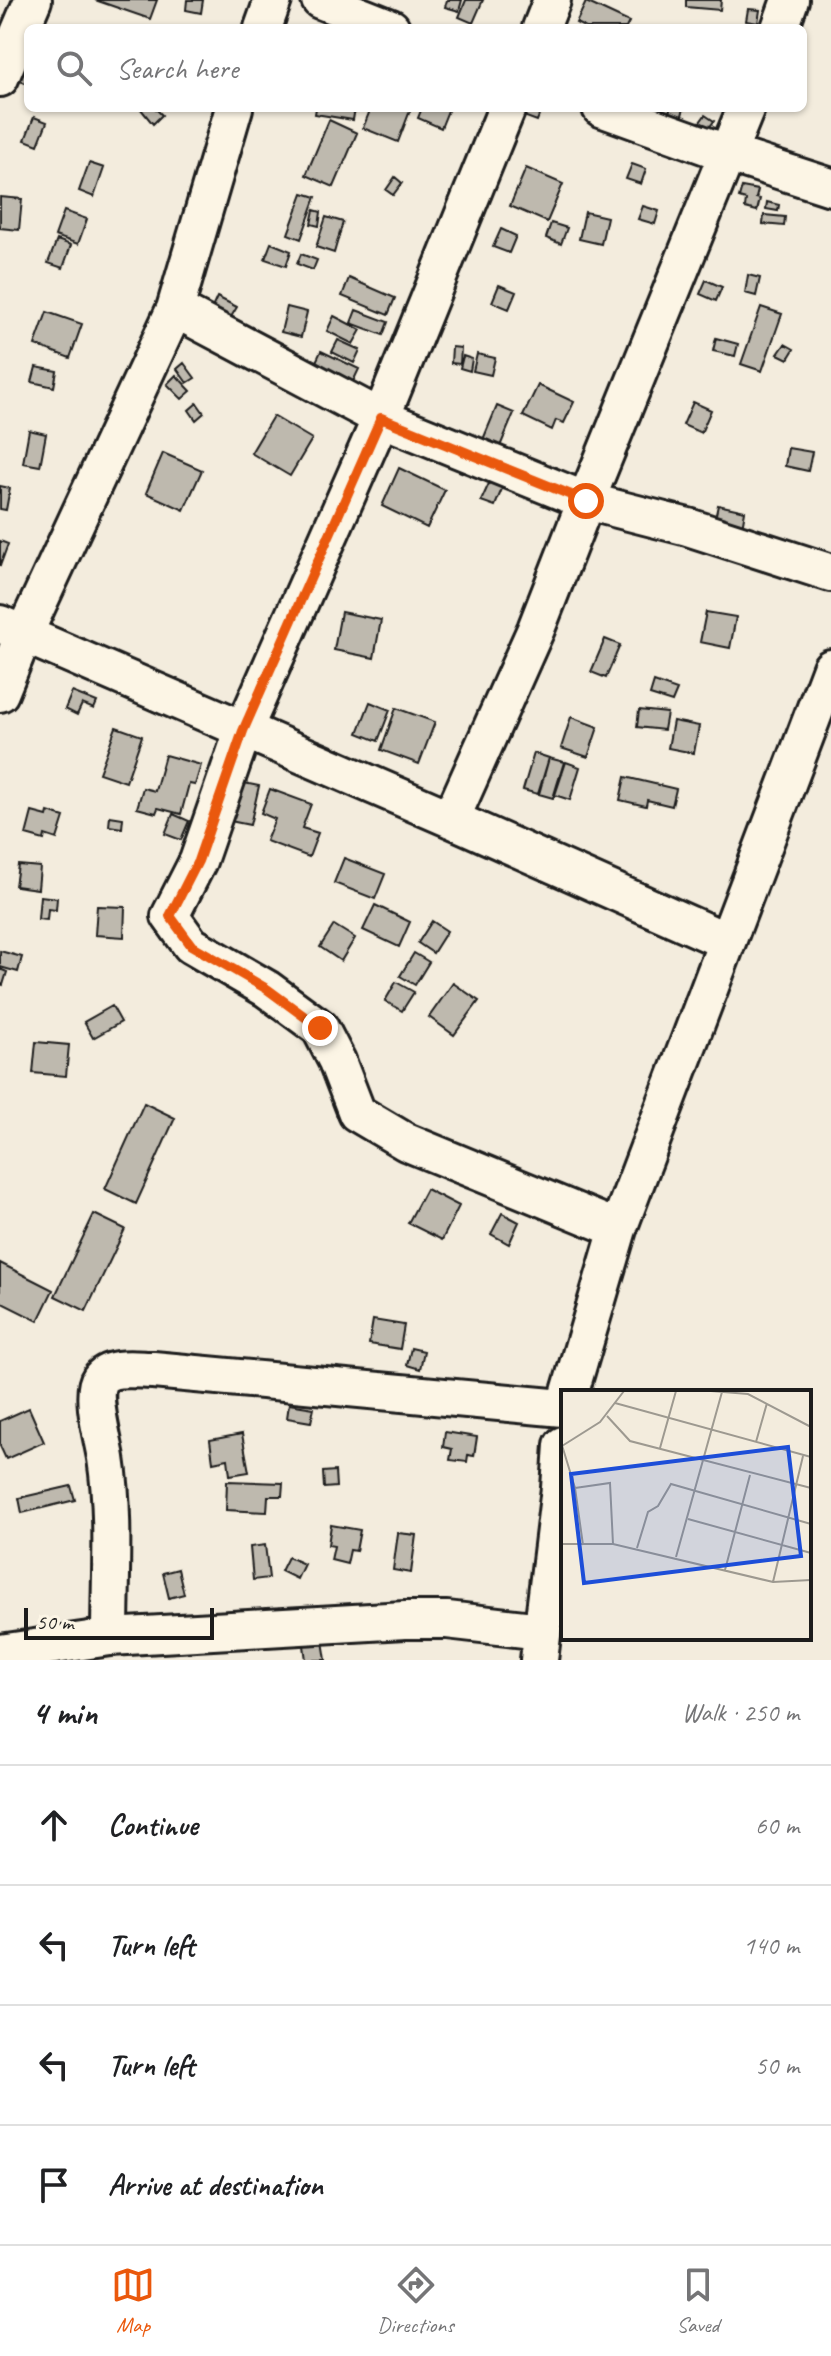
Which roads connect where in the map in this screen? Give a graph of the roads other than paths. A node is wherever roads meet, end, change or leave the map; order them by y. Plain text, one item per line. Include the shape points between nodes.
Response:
1 (33, 0) edge
2 (273, 0) edge
3 (320, 0) edge
4 (552, 0) edge
5 (790, 0) edge
6 (264, 24) edge
7 (381, 24) edge
8 (543, 24) edge
9 (781, 24) edge
10 (0, 78) edge
11 (233, 112) edge
12 (505, 112) edge
13 (612, 112) edge
14 (744, 112) edge
15 (726, 153) junction
16 (831, 187) edge
17 (175, 309) junction
18 (381, 418) junction
19 (586, 501) junction
20 (831, 573) edge
21 (12, 629) edge
22 (831, 668) edge
23 (0, 693) edge
24 (243, 731) junction
25 (451, 819) junction
26 (726, 941) junction
27 (618, 1229) junction
28 (571, 1390) edge
29 (561, 1408) edge
30 (561, 1474) edge
31 (110, 1637) junction
32 (541, 1646) edge
33 (0, 1653) edge

1 - 10 street
2 - 6 street
3 - 7 street
4 - 8 street
5 - 9 street
11 - 17 street
12 - 18 street
13 - 15 street
14 - 15 street
15 - 16 street
15 - 19 street
17 - 18 street
17 - 21 street
18 - 19 street
18 - 24 street
19 - 20 street
19 - 25 street
21 - 23 street
21 - 24 street
22 - 26 street
24 - 25 street
24 - 27 street via 198,861 170,916 191,945 267,989 320,1028 357,1113 406,1142
25 - 26 street
26 - 27 street
27 - 28 street
29 - 31 street via 153,1370 102,1376 96,1396 110,1490
30 - 32 street
31 - 32 street via 447,1620
31 - 33 street

